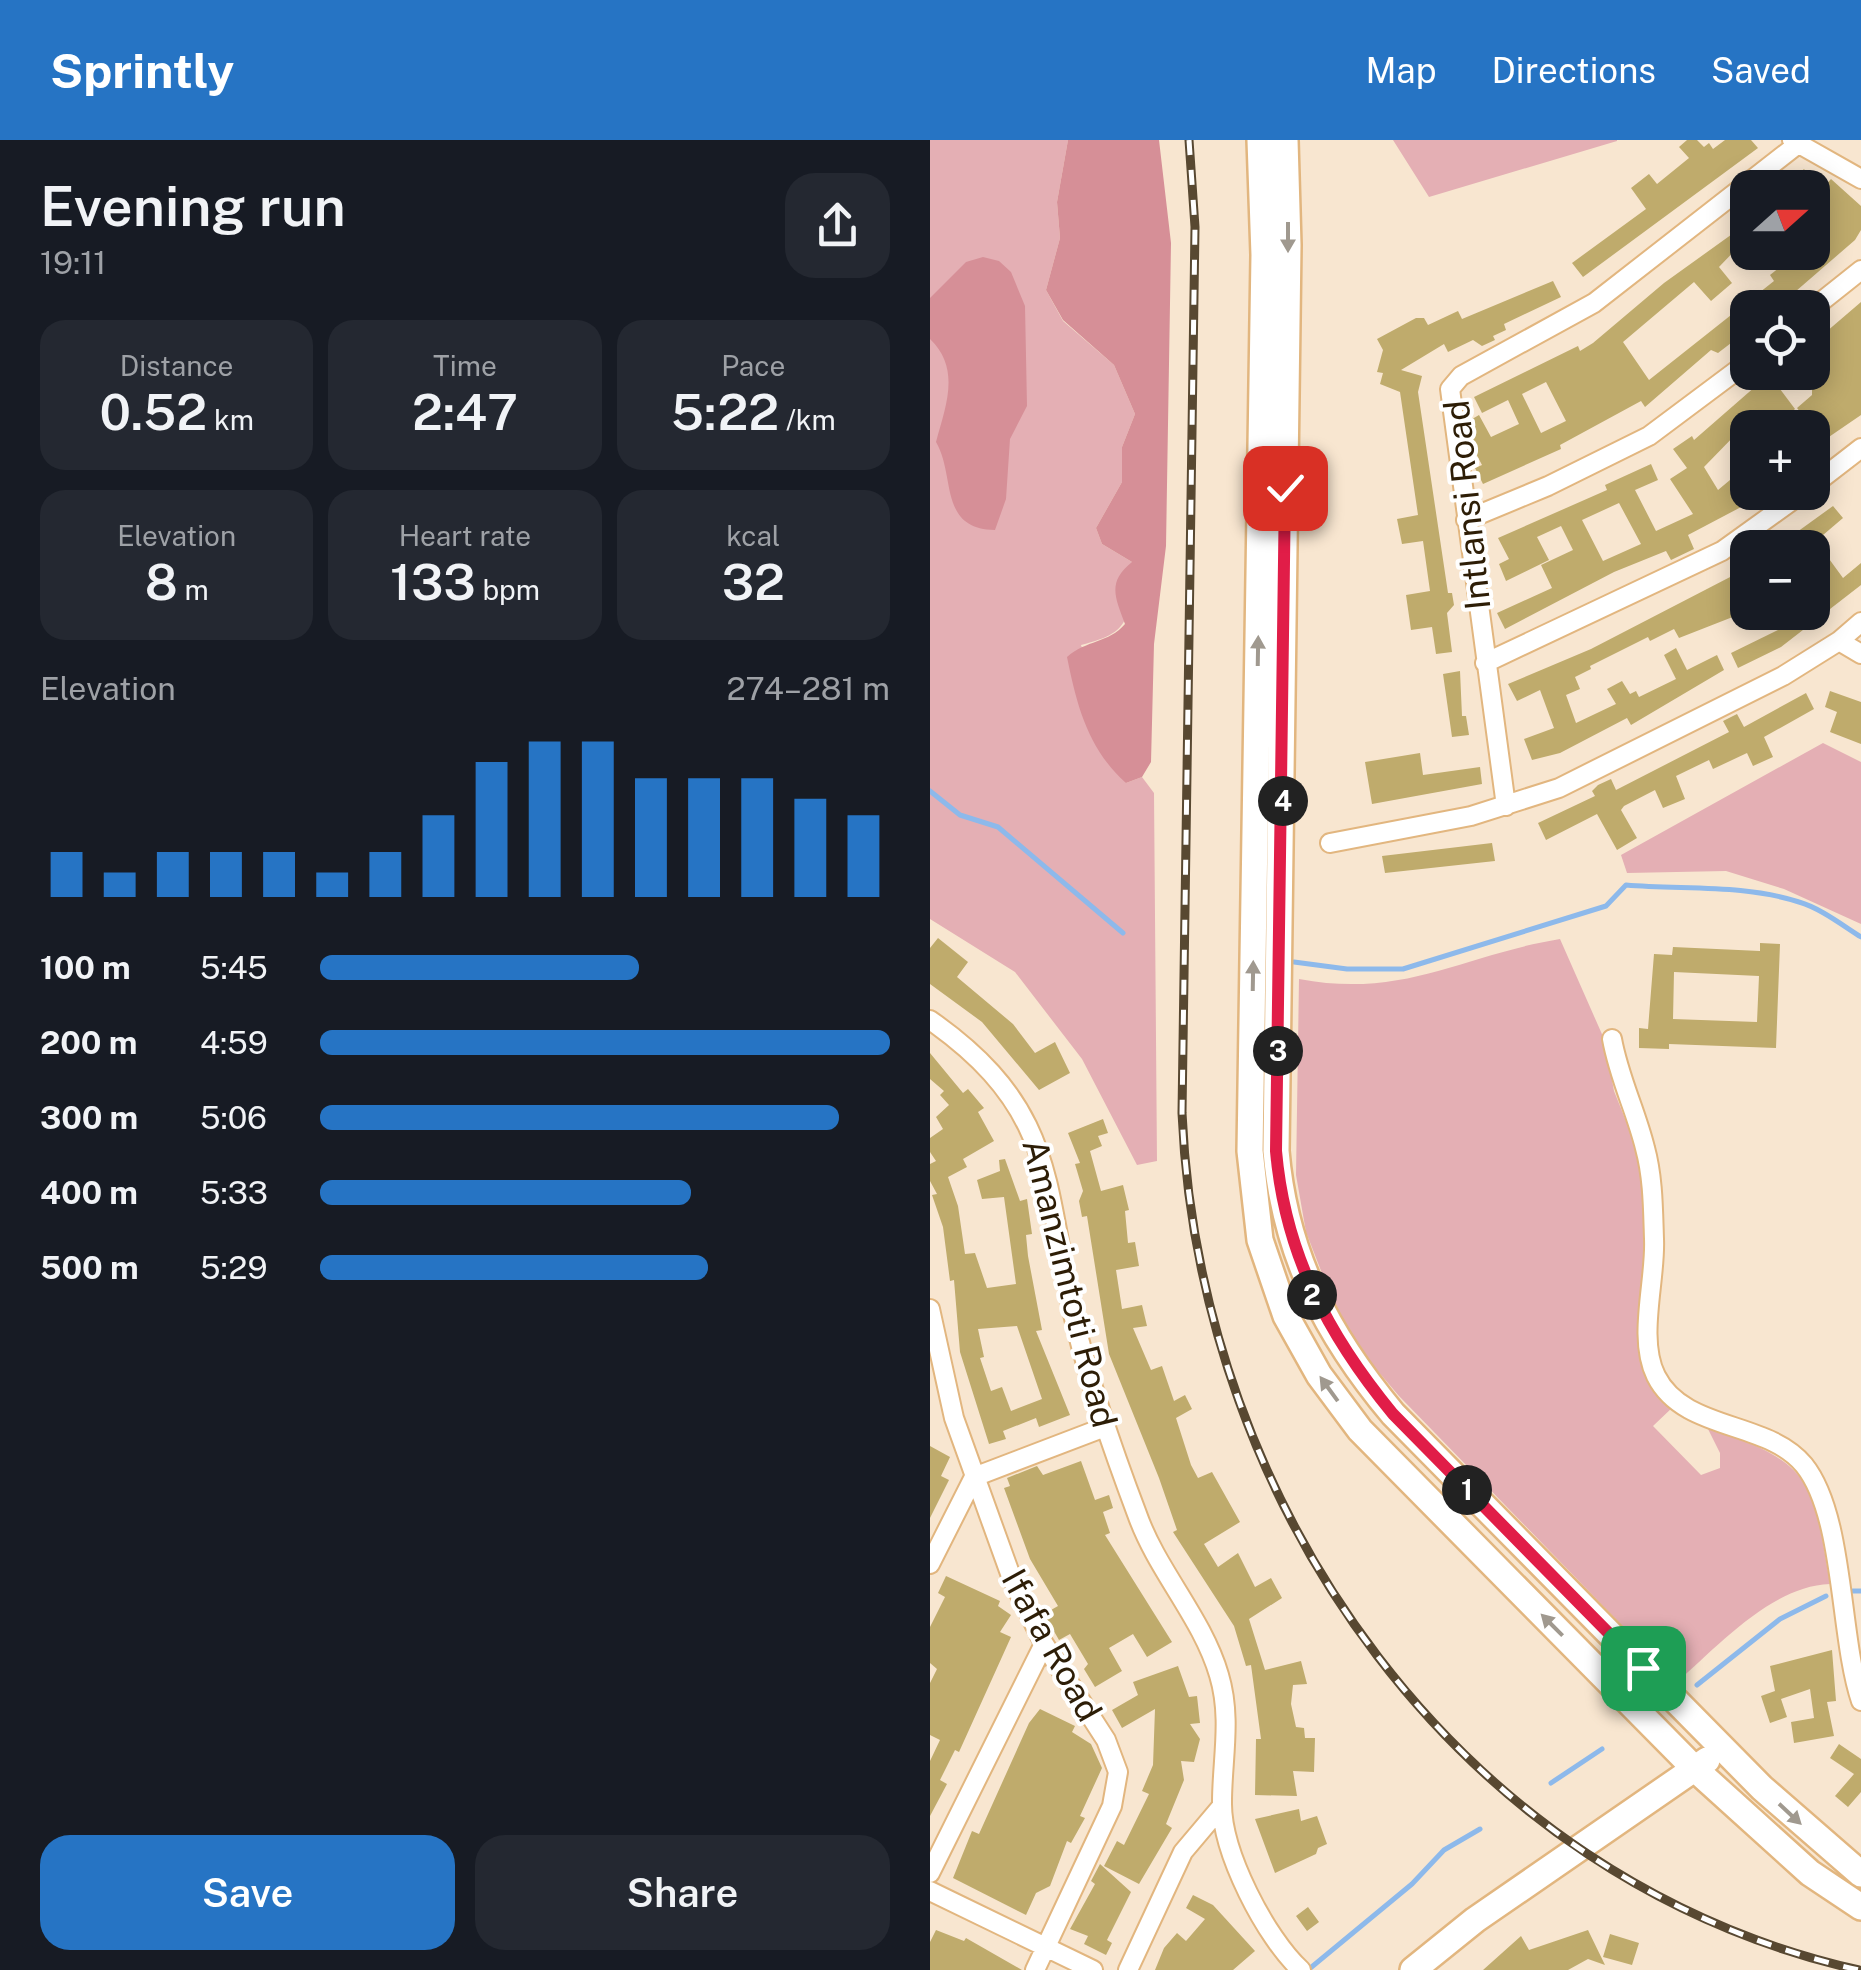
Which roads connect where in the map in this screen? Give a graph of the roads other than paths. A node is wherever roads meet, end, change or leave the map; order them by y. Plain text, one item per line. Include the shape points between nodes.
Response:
1 (1260, 140) edge
2 (1286, 140) edge
3 (1795, 142) edge
4 (1861, 180) edge
5 (1861, 270) edge
6 (1830, 295) edge
7 (1730, 376) edge
8 (1861, 448) edge
9 (1830, 472) edge
10 (1779, 510) edge
11 (1466, 520) junction
12 (1861, 622) edge
13 (1838, 641) junction
14 (1861, 654) edge
15 (1485, 662) junction
16 (1506, 806) junction
17 (1330, 843) dead end
18 (930, 1020) edge
19 (1612, 1039) dead end
20 (930, 1309) edge
21 (1106, 1427) junction
22 (974, 1477) junction
23 (930, 1564) edge
24 (1044, 1644) junction
25 (1861, 1701) edge
26 (1723, 1748) junction
27 (1695, 1768) junction
28 (1221, 1806) junction
29 (930, 1873) edge
30 (1861, 1874) edge
31 (930, 1891) edge
32 (1861, 1907) edge
33 (1045, 1948) junction
34 (1298, 1967) edge
35 (1035, 1970) edge
36 (1093, 1970) edge
37 (1128, 1970) edge
38 (1412, 1970) edge

27 -> 1 main road via 1360,1430 1299,1344 1260,1240 1250,1151 1264,255
2 -> 26 main road via 1276,1151 1291,1238 1321,1314 1393,1414
3 - 4 street
3 - 11 street, Intlansi Road via 1594,303 1454,382 1450,399
5 - 6 street
7 - 11 street via 1650,436
8 - 9 street
10 - 15 street via 1722,551
11 - 15 street, Intlansi Road
12 - 13 street
13 - 14 street
13 - 16 street via 1607,765
15 - 16 street, Intlansi Road
16 - 17 street
18 - 21 street, Amanzimtoti Road via 982,1060 1012,1095 1039,1145 1076,1326
19 - 25 street via 1652,1190 1649,1331 1656,1375 1690,1408 1791,1453 1815,1481
20 - 22 street, Ifafa Road via 941,1373
21 - 22 street
21 - 28 street, Amanzimtoti Road via 1139,1520 1220,1677 1228,1738
22 - 23 street
22 - 24 street, Ifafa Road
24 - 29 street
24 - 33 street, Ifafa Road via 1106,1740 1118,1784
26 - 27 main road
26 -> 30 main road
27 - 32 main road via 1810,1873
27 - 38 main road
28 - 34 street, Amanzimtoti Road via 1241,1876
28 - 37 street via 1182,1852
31 - 33 street
33 - 35 street, Ifafa Road
33 - 36 street

